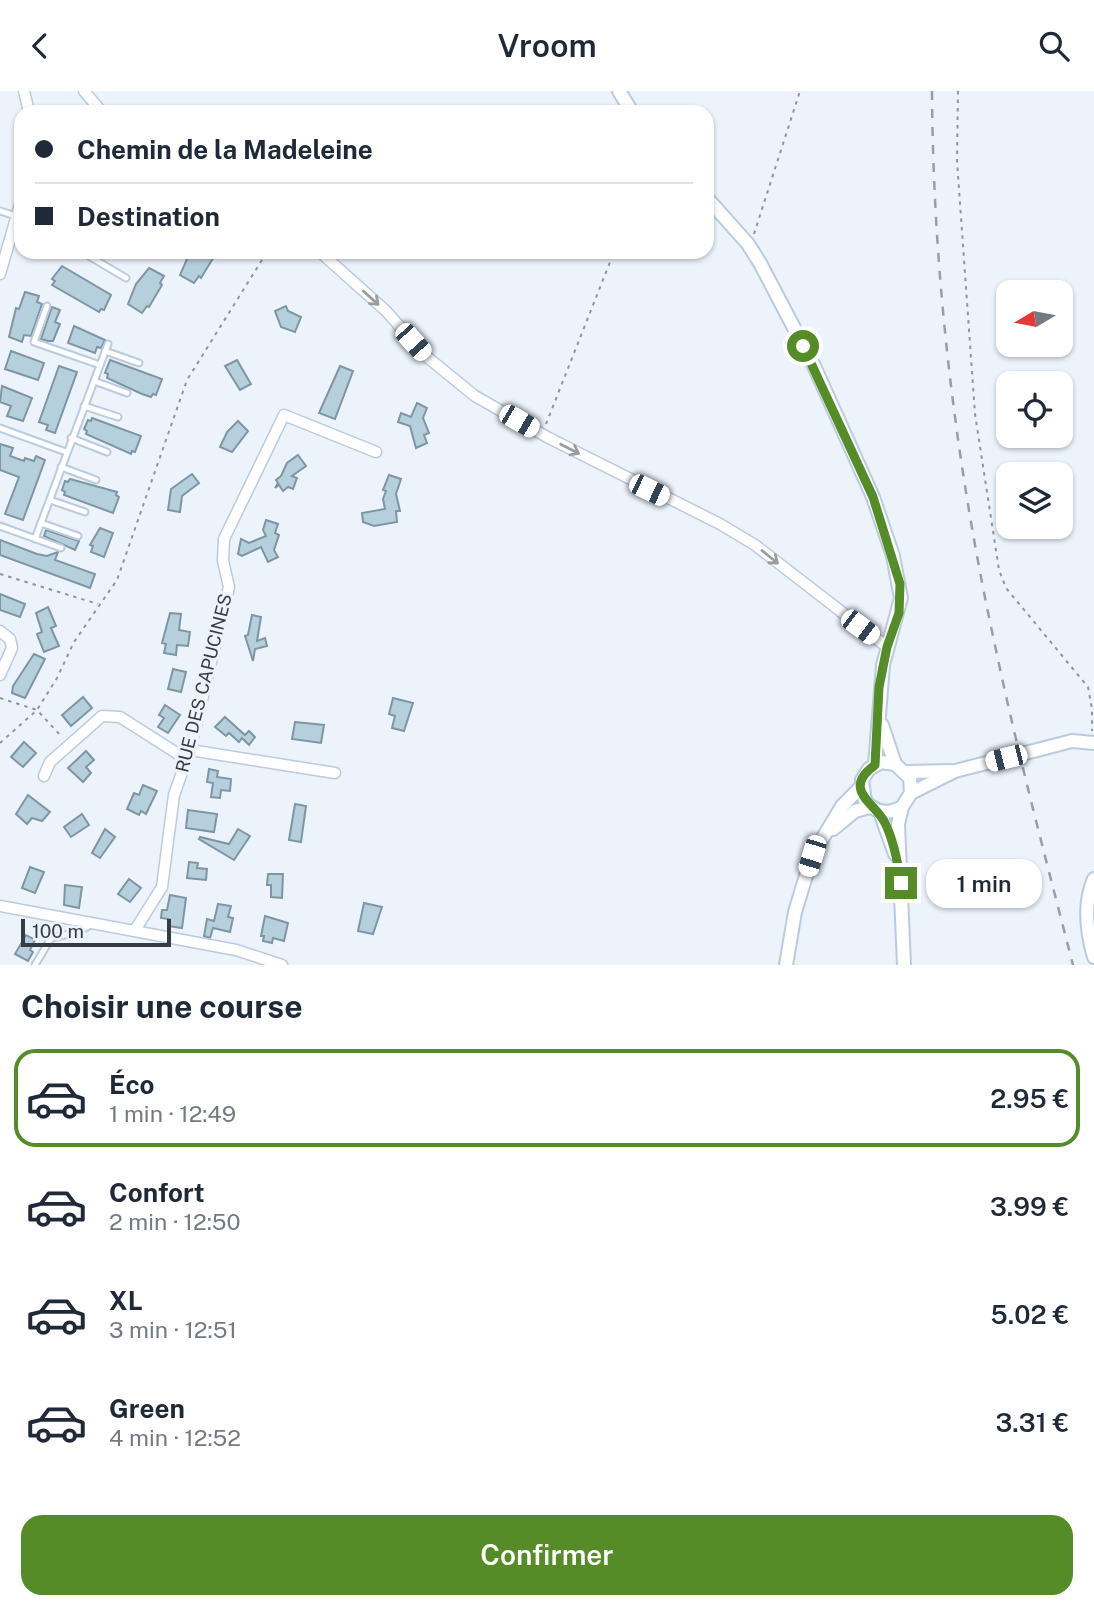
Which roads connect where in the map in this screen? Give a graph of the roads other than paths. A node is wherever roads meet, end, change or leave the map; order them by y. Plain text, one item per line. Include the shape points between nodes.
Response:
1 (84, 91) edge
2 (96, 105) edge
3 (714, 206) edge
4 (14, 223) edge
5 (94, 259) edge
6 (328, 259) edge
7 (97, 261) joint
8 (0, 274) edge
9 (126, 278) dead end
10 (47, 306) dead end
11 (108, 344) dead end
12 (106, 351) junction
13 (139, 363) dead end
14 (100, 365) junction
15 (94, 381) junction
16 (127, 393) dead end
17 (84, 406) junction
18 (118, 418) dead end
19 (0, 428) edge
20 (71, 438) junction
21 (66, 452) junction
22 (107, 452) dead end
23 (376, 452) dead end
24 (61, 467) junction
25 (96, 480) dead end
26 (50, 500) junction
27 (85, 512) dead end
28 (41, 523) junction
29 (0, 526) edge
30 (78, 536) dead end
31 (35, 539) junction
32 (61, 548) dead end
33 (0, 631) edge
34 (887, 647) junction
35 (0, 675) edge
36 (879, 709) junction
37 (1093, 743) edge
38 (188, 754) junction
39 (875, 765) junction
40 (901, 768) junction
41 (955, 771) junction
42 (335, 772) dead end
43 (44, 776) dead end
44 (861, 787) junction
45 (911, 793) junction
46 (902, 807) junction
47 (875, 809) junction
48 (825, 836) junction
49 (898, 862) junction
50 (1094, 879) edge
51 (0, 906) edge
52 (95, 923) junction
53 (135, 930) junction
54 (1094, 957) edge
55 (35, 965) edge
56 (282, 965) edge
57 (786, 965) edge
58 (904, 965) edge

1 - 2 street
3 - 34 street via 748,244 814,366 883,521 901,599
4 - 8 street
5 - 7 lane
6 -> 34 street via 386,311 427,357 475,395 755,545
7 - 9 lane
10 - 14 lane via 34,342
11 - 12 lane
12 - 13 lane
12 - 14 lane
14 - 15 lane
15 - 16 lane
15 - 17 lane
17 - 18 lane
17 - 20 lane
19 - 21 lane
20 - 21 lane
20 - 22 lane
21 - 24 lane
23 - 38 street, RUE DES CAPUCINES via 284,415 225,538 223,561 229,587
24 - 25 lane
24 - 26 lane
26 - 27 lane
26 - 28 lane
28 - 30 lane
28 - 31 lane
29 - 31 lane
31 - 32 lane
33 - 35 street via 10,639 12,648
34 - 36 street
36 - 39 street
36 - 40 street via 887,746
37 - 41 street, bridge via 1072,741
38 - 42 street
38 - 43 street via 120,717 102,716 51,762
38 - 53 street, RUE DES CAPUCINES via 174,795 162,887
39 - 40 street
39 - 44 street via 864,774
40 - 41 street
40 - 45 street via 910,778
41 - 45 street
44 - 47 street via 865,801
44 - 48 street via 842,806
45 - 46 street
46 - 47 street via 888,813
46 - 49 street
47 - 48 street via 844,818
47 - 49 street
48 - 57 street via 812,856 795,912
49 - 58 street
50 - 54 street via 1087,913
51 - 52 street
52 - 53 street
52 - 55 lane via 51,938
53 - 56 street via 236,950

